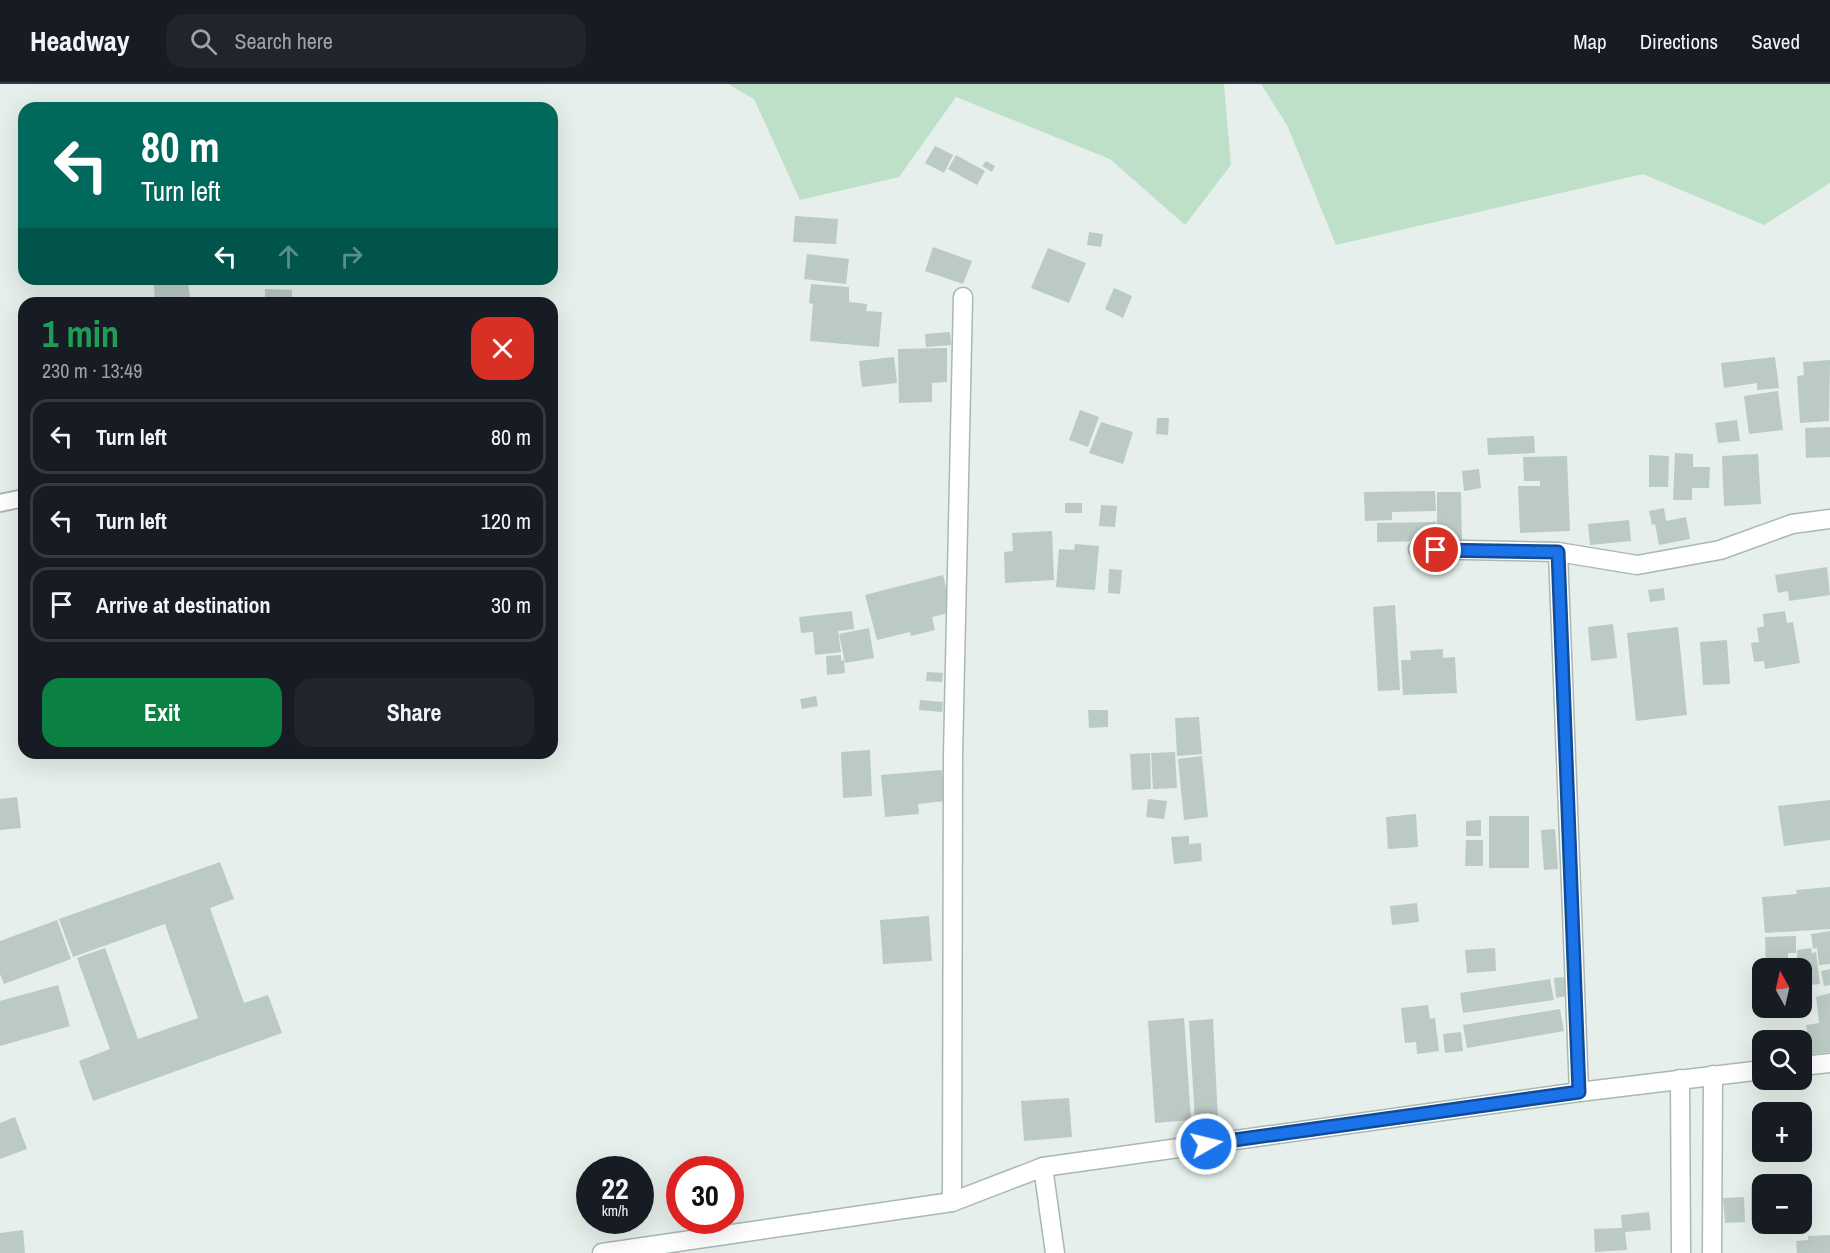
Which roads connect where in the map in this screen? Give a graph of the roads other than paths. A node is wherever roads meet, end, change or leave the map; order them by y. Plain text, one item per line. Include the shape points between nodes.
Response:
1 (963, 297) dead end
2 (18, 499) edge
3 (0, 503) edge
4 (1830, 519) edge
5 (1418, 549) dead end
6 (1558, 552) junction
7 (1830, 1063) edge
8 (1812, 1065) edge
9 (1752, 1071) edge
10 (1713, 1075) junction
11 (1680, 1079) junction
12 (1579, 1092) junction
13 (1043, 1167) junction
14 (952, 1202) junction
15 (602, 1253) edge
16 (1055, 1253) edge
17 (1681, 1253) edge
18 (1712, 1253) edge

1 - 14 street via 953,755
2 - 3 lane
4 - 6 street via 1792,524 1720,550 1637,566
5 - 6 street
6 - 12 street
7 - 8 street
9 - 10 street
10 - 11 street
10 - 18 street
11 - 12 street
11 - 17 street
12 - 13 street
13 - 14 street
13 - 16 street
14 - 15 street

